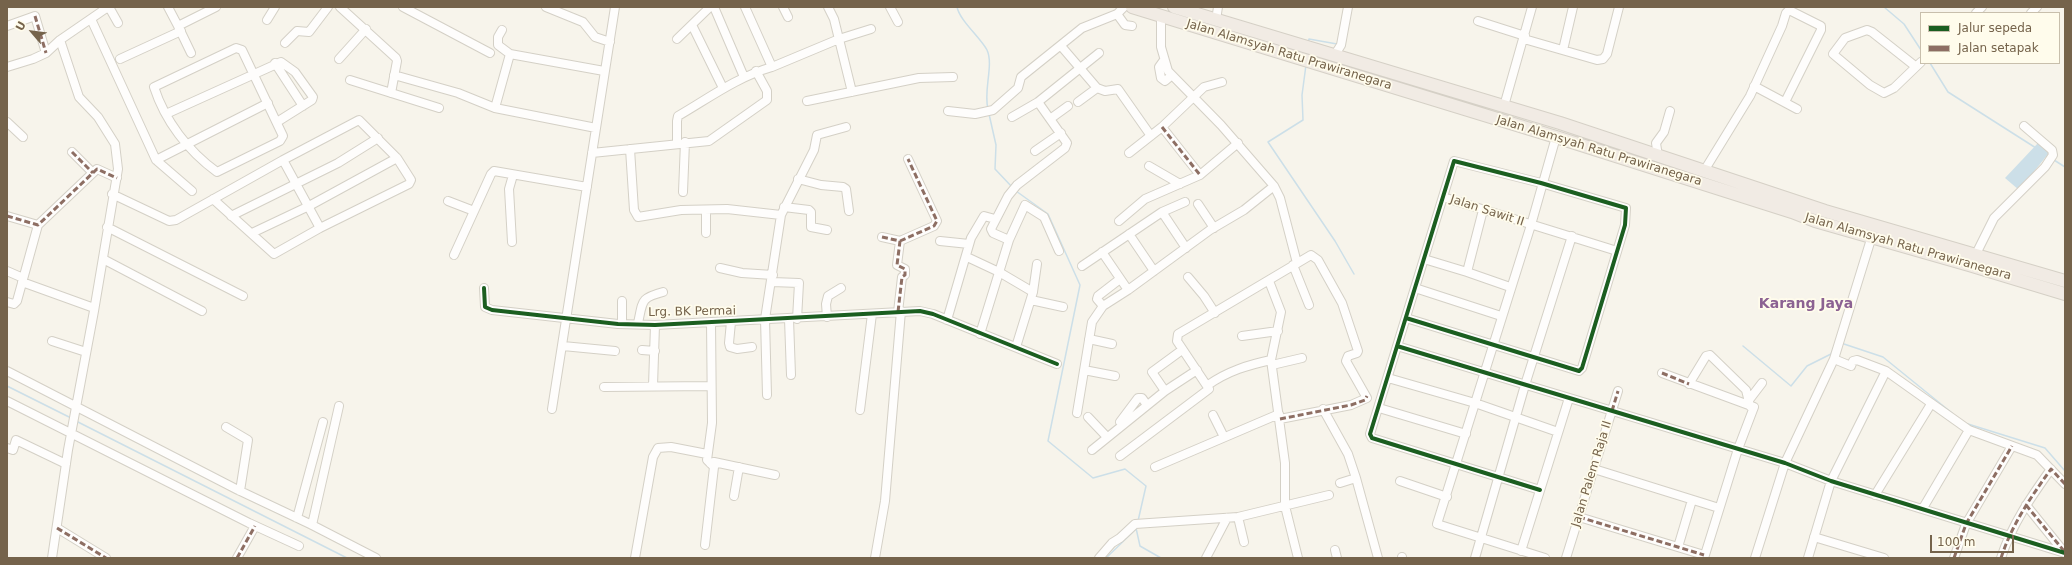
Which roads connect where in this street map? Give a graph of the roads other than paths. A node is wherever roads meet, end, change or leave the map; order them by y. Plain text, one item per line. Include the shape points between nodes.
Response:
1 (109, 7) edge
2 (168, 7) edge
3 (216, 7) edge
4 (275, 7) edge
5 (328, 7) edge
6 (340, 7) edge
7 (403, 7) edge
8 (546, 7) edge
9 (615, 7) edge
10 (710, 7) edge
11 (714, 7) edge
12 (745, 7) edge
13 (783, 7) edge
14 (828, 7) edge
15 (890, 7) edge
16 (1124, 7) edge
17 (1132, 7) edge
18 (1174, 7) edge
19 (1218, 7) edge
20 (1348, 7) edge
21 (1532, 7) edge
22 (1573, 7) edge
23 (1619, 7) edge
24 (1117, 14) junction
25 (1161, 15) junction
26 (788, 17) dead end
27 (91, 19) junction
28 (267, 20) dead end
29 (1216, 20) junction
30 (1478, 21) dead end
31 (898, 22) dead end
32 (118, 23) dead end
33 (692, 25) junction
34 (7, 26) edge
35 (1132, 26) dead end
36 (179, 28) junction
37 (366, 29) junction
38 (871, 29) dead end
39 (502, 30) dead end
40 (1524, 37) junction
41 (677, 39) dead end
42 (839, 39) junction
43 (60, 40) junction
44 (285, 42) dead end
45 (610, 42) junction
46 (1061, 46) junction
47 (1563, 50) junction
48 (46, 53) junction
49 (191, 53) dead end
50 (490, 53) dead end
51 (1099, 53) dead end
52 (510, 54) junction
53 (1334, 56) junction
54 (120, 59) dead end
55 (339, 59) dead end
56 (275, 63) junction
57 (1918, 64) edge
58 (7, 67) edge
59 (772, 67) junction
60 (1080, 68) junction
61 (604, 71) junction
62 (756, 71) junction
63 (255, 75) junction
64 (394, 75) junction
65 (744, 77) junction
66 (953, 77) dead end
67 (350, 80) dead end
68 (1222, 82) dead end
69 (1754, 86) junction
70 (723, 88) junction
71 (1097, 88) junction
72 (852, 92) junction
73 (391, 93) junction
74 (1193, 98) junction
75 (807, 101) dead end
76 (1038, 102) junction
77 (1078, 102) dead end
78 (1785, 102) junction
79 (268, 103) junction
80 (302, 106) junction
81 (1068, 106) dead end
82 (1504, 106) junction
83 (439, 108) dead end
84 (495, 108) junction
85 (1797, 109) dead end
86 (948, 111) dead end
87 (1670, 111) dead end
88 (166, 114) junction
89 (1012, 117) dead end
90 (1050, 119) junction
91 (7, 122) edge
92 (277, 122) junction
93 (2024, 126) dead end
94 (846, 127) dead end
95 (1162, 127) junction
96 (596, 128) junction
97 (1061, 133) junction
98 (1151, 136) junction
99 (1556, 136) junction
100 (23, 137) dead end
101 (378, 138) junction
102 (681, 143) junction
103 (1238, 143) junction
104 (186, 145) junction
105 (630, 149) junction
106 (1035, 151) dead end
107 (72, 152) dead end
108 (592, 153) junction
109 (1129, 153) dead end
110 (1658, 156) junction
111 (396, 158) junction
112 (908, 158) dead end
113 (156, 160) junction
114 (283, 160) junction
115 (1149, 166) dead end
116 (1699, 169) junction
117 (93, 173) junction
118 (513, 175) junction
119 (1200, 175) junction
120 (117, 178) junction
121 (798, 179) junction
122 (1688, 179) junction
123 (297, 183) junction
124 (1542, 183) junction
125 (1180, 184) junction
126 (1274, 186) junction
127 (587, 187) junction
128 (192, 191) dead end
129 (683, 192) dead end
130 (112, 194) junction
131 (1443, 197) junction
132 (213, 199) junction
133 (448, 201) dead end
134 (1185, 202) dead end
135 (1198, 204) dead end
136 (309, 206) junction
137 (706, 210) junction
138 (1483, 210) junction
139 (474, 211) junction
140 (783, 211) junction
141 (849, 211) dead end
142 (1162, 212) junction
143 (7, 216) edge
144 (231, 216) junction
145 (995, 219) junction
146 (1119, 221) dead end
147 (38, 224) junction
148 (1531, 225) junction
149 (107, 228) junction
150 (320, 228) junction
151 (1214, 228) junction
152 (827, 230) dead end
153 (252, 233) junction
154 (706, 233) dead end
155 (1129, 234) junction
156 (1572, 236) junction
157 (1872, 236) junction
158 (882, 238) dead end
159 (1009, 240) junction
160 (900, 241) junction
161 (940, 241) dead end
162 (512, 242) dead end
163 (969, 244) junction
164 (1186, 248) junction
165 (1059, 250) dead end
166 (1618, 251) junction
167 (1102, 252) junction
168 (1976, 254) junction
169 (454, 255) dead end
170 (966, 257) junction
171 (103, 259) junction
172 (1424, 259) junction
173 (1038, 264) dead end
174 (1295, 264) junction
175 (1082, 266) dead end
176 (720, 268) dead end
177 (7, 271) edge
178 (1154, 271) junction
179 (999, 272) junction
180 (1467, 272) junction
181 (1188, 277) dead end
182 (772, 279) junction
183 (1120, 279) junction
184 (22, 280) junction
185 (1269, 281) junction
186 (2065, 281) edge
187 (1510, 287) junction
188 (484, 288) dead end
189 (841, 288) dead end
190 (1415, 288) junction
191 (1128, 290) junction
192 (663, 292) dead end
193 (2065, 294) edge
194 (243, 296) dead end
195 (1032, 296) junction
196 (622, 301) dead end
197 (7, 302) edge
198 (1309, 305) dead end
199 (1103, 306) junction
200 (1063, 307) dead end
201 (94, 308) junction
202 (202, 312) dead end
203 (900, 312) junction
204 (1215, 313) junction
205 (872, 314) junction
206 (1501, 316) junction
207 (827, 317) junction
208 (567, 318) junction
209 (1406, 318) junction
210 (765, 319) junction
211 (793, 319) junction
212 (947, 320) junction
213 (711, 322) junction
214 (731, 322) junction
215 (622, 323) junction
216 (638, 323) junction
217 (655, 324) junction
218 (1278, 330) junction
219 (980, 334) junction
220 (1242, 336) dead end
221 (1089, 339) junction
222 (52, 341) dead end
223 (1112, 344) dead end
224 (1493, 344) junction
225 (562, 346) junction
226 (1397, 346) junction
227 (752, 347) dead end
228 (1016, 347) junction
229 (642, 350) dead end
230 (654, 350) junction
231 (1182, 350) junction
232 (615, 351) dead end
233 (86, 352) junction
234 (1534, 357) junction
235 (1835, 357) junction
236 (1302, 358) dead end
237 (1271, 362) junction
238 (1057, 364) dead end
239 (1084, 370) junction
240 (1197, 370) junction
241 (7, 371) edge
242 (1886, 371) junction
243 (1484, 373) junction
244 (1662, 373) dead end
245 (791, 375) dead end
246 (1115, 376) dead end
247 (1388, 378) junction
248 (1762, 383) dead end
249 (1689, 384) junction
250 (1208, 385) junction
251 (1525, 385) junction
252 (653, 386) junction
253 (711, 386) junction
254 (604, 387) dead end
255 (1166, 391) junction
256 (1618, 391) dead end
257 (767, 395) dead end
258 (1569, 398) junction
259 (7, 401) edge
260 (1475, 403) junction
261 (1750, 403) junction
262 (1931, 404) junction
263 (339, 406) dead end
264 (76, 408) junction
265 (1378, 408) junction
266 (552, 409) dead end
267 (1323, 409) junction
268 (860, 410) dead end
269 (1612, 411) junction
270 (1077, 413) dead end
271 (1213, 415) dead end
272 (1280, 416) junction
273 (1088, 417) dead end
274 (1515, 418) junction
275 (323, 422) dead end
276 (226, 427) dead end
277 (1969, 430) junction
278 (72, 431) junction
279 (1558, 432) junction
280 (1110, 434) junction
281 (1466, 434) junction
282 (1224, 437) junction
283 (2012, 446) junction
284 (7, 448) edge
285 (1738, 449) junction
286 (1092, 450) dead end
287 (707, 454) junction
288 (1120, 456) dead end
289 (710, 463) junction
290 (1457, 463) junction
291 (1785, 463) junction
292 (66, 464) junction
293 (739, 467) junction
294 (1155, 467) dead end
295 (1594, 469) junction
296 (2051, 469) junction
297 (775, 475) dead end
298 (1498, 477) junction
299 (1356, 478) junction
300 (1400, 481) dead end
301 (1831, 482) junction
302 (1340, 483) dead end
303 (2065, 484) edge
304 (1540, 490) junction
305 (240, 491) junction
306 (1329, 495) dead end
307 (1875, 495) junction
308 (734, 496) dead end
309 (1447, 497) junction
310 (1692, 500) junction
311 (2026, 505) junction
312 (1285, 506) junction
313 (1719, 508) junction
314 (1922, 508) junction
315 (1238, 517) junction
316 (1579, 517) junction
317 (297, 518) junction
318 (1227, 518) junction
319 (1966, 524) junction
320 (312, 525) junction
321 (255, 526) junction
322 (57, 528) junction
323 (2008, 535) junction
324 (1814, 537) junction
325 (1481, 538) junction
326 (1244, 542) dead end
327 (705, 545) dead end
328 (299, 546) dead end
329 (1678, 547) junction
330 (1521, 551) junction
331 (1704, 557) edge
332 (52, 558) edge
333 (106, 558) edge
334 (237, 558) edge
335 (376, 558) edge
336 (635, 558) edge
337 (875, 558) edge
338 (1099, 558) edge
339 (1206, 558) edge
340 (1298, 558) edge
341 (1378, 558) edge
342 (1475, 558) edge
343 (1545, 558) edge
344 (1566, 558) edge
345 (1755, 558) edge
346 (1808, 558) edge
347 (1884, 558) edge
348 (1954, 558) edge
349 (2001, 558) edge

1 - 27 street
1 - 32 street
2 - 36 street
3 - 36 street
4 - 28 street
5 - 44 street via 309,32 297,31
6 - 37 street
7 - 50 street
8 - 45 street via 583,22 595,38
9 - 45 street
10 - 33 street
11 - 65 street
12 - 59 street
13 - 26 street
14 - 42 street
15 - 31 street
16 - 24 street
17 - 25 highway, Jalan Alamsyah Ratu Prawiranegara
18 - 29 highway, Jalan Alamsyah Ratu Prawiranegara
19 - 29 street
20 - 53 street via 1341,45
21 - 40 street
22 - 47 street
23 - 47 street via 1607,54 1603,59 1597,60
24 - 35 street via 1125,25
24 - 46 street via 1082,28
25 - 74 street via 1161,48 1164,60 1171,76
25 - 99 highway, Jalan Alamsyah Ratu Prawiranegara
27 - 43 street
27 - 113 street
29 - 53 highway, Jalan Alamsyah Ratu Prawiranegara
30 - 40 street
33 - 41 street
33 - 70 street
34 - 48 street via 35,16
36 - 49 street
36 - 54 street
37 - 55 street
37 - 64 street via 396,58
38 - 42 street
39 - 52 street via 498,37 498,45
40 - 47 street
40 - 82 street
42 - 59 street
42 - 72 street
43 - 48 street
43 - 120 street via 79,97 98,117 115,144 118,155
45 - 61 street
46 - 60 street
46 - 86 street via 1021,77 1018,88 993,110 975,114
48 - 58 street
51 - 60 street
52 - 61 street
52 - 84 street
53 - 82 highway, Jalan Alamsyah Ratu Prawiranegara
56 - 63 street
56 - 80 street
56 - 80 street via 282,62 295,72 313,96 312,100
57 - 57 street via 1867,30 1845,38 1833,54 1870,85 1884,93 1894,88
59 - 62 street
60 - 71 street
60 - 76 street
61 - 96 street
62 - 65 street
62 - 102 street via 767,91 767,100 709,141
63 - 79 street
63 - 88 street
63 - 88 street via 242,50 236,48 154,86
64 - 73 street
64 - 84 street via 458,93
65 - 70 street
66 - 72 street via 919,78
67 - 73 street
68 - 74 street via 1204,87
69 - 78 street
69 - 78 street via 1787,11 1821,26
69 - 116 street via 1750,96
70 - 102 street via 678,116
71 - 77 street
71 - 98 street via 1105,91 1118,90
72 - 75 street
73 - 83 street
74 - 95 street
74 - 103 street
76 - 89 street
76 - 90 street
78 - 85 street
79 - 92 street
79 - 104 street
80 - 92 street
81 - 90 street
82 - 110 highway, Jalan Alamsyah Ratu Prawiranegara
84 - 96 street
87 - 110 street via 1664,132 1656,143
88 - 104 street
90 - 97 street
91 - 100 street
92 - 104 street via 283,133 280,141 218,172
93 - 168 street via 2052,150 2052,158 1994,218
94 - 121 street via 817,135 814,150
95 - 98 street
95 - 119 street
96 - 108 street
97 - 106 street
97 - 145 street via 1067,141 1065,148 1017,185
98 - 109 street
99 - 122 highway, Jalan Alamsyah Ratu Prawiranegara
99 - 124 street
101 - 111 street
101 - 114 street via 358,120
101 - 123 street via 338,163
102 - 105 street
102 - 129 street
103 - 119 street
103 - 126 street
104 - 113 street
105 - 108 street
105 - 137 street via 634,210 638,217 681,210
107 - 117 street
108 - 127 street
110 - 116 highway, Jalan Alamsyah Ratu Prawiranegara
111 - 136 street
111 - 150 street via 411,180 410,184
112 - 160 street via 937,221 934,226
113 - 128 street
114 - 123 street
114 - 132 street
115 - 125 street
116 - 122 highway
116 - 168 highway, Jalan Alamsyah Ratu Prawiranegara via 1825,211
117 - 120 street via 98,169
117 - 147 street
118 - 127 street
118 - 139 street via 493,172
118 - 162 street via 509,189
119 - 125 street
120 - 130 street
121 - 140 street
121 - 141 street via 844,187
122 - 157 highway, Jalan Alamsyah Ratu Prawiranegara via 1815,221
123 - 136 street
123 - 144 street
124 - 131 street via 1455,160
124 - 148 street
124 - 166 street via 1625,207 1628,212 1626,225
125 - 146 street via 1145,199
126 - 151 street via 1244,210
126 - 174 street via 1280,198
127 - 208 street
130 - 132 street via 170,221
130 - 149 street
131 - 138 street, Jalan Sawit II
131 - 172 street
132 - 144 street
133 - 139 street
134 - 142 street
135 - 151 street
136 - 150 street
136 - 153 street
137 - 140 street
137 - 154 street
138 - 148 street, Jalan Sawit II
138 - 180 street
139 - 169 street
140 - 152 street via 809,210 811,227
140 - 182 street
142 - 155 street
142 - 164 street
143 - 147 street
144 - 153 street
145 - 159 street via 991,231
145 - 163 street via 984,216 973,232
147 - 184 street
148 - 156 street, Jalan Sawit II
148 - 187 street
149 - 171 street
149 - 194 street
150 - 153 street via 274,254
151 - 164 street
155 - 167 street
155 - 178 street
156 - 166 street, Jalan Sawit II
156 - 234 street
157 - 193 highway, Jalan Alamsyah Ratu Prawiranegara
157 - 235 street
158 - 160 street
159 - 165 street via 1026,205 1047,221
159 - 179 street
160 - 203 street via 897,265 905,269 905,275 902,277
161 - 163 street
163 - 170 street
164 - 178 street
166 - 234 street via 1582,369 1579,371
167 - 175 street
167 - 183 street
168 - 186 highway, Jalan Alamsyah Ratu Prawiranegara
170 - 179 street
170 - 212 street
171 - 201 street
171 - 202 street
172 - 180 street
172 - 190 street
173 - 195 street
174 - 185 street
174 - 198 street
174 - 267 street via 1311,255 1316,257 1342,303 1358,350 1357,353 1348,356 1346,361 1367,396 1365,400 1351,405
176 - 182 street
177 - 184 street
178 - 191 street
179 - 195 street
179 - 219 street
180 - 187 street
181 - 204 street
182 - 210 street
182 - 211 street via 799,283
183 - 191 street
183 - 199 street via 1097,297
184 - 197 street via 17,302
184 - 201 street
185 - 204 street
185 - 218 street via 1281,312
187 - 206 street
188 - 208 street, Lrg. BK Permai via 484,304 487,308
189 - 207 street via 828,296
190 - 206 street
190 - 209 street
191 - 199 street
192 - 216 street via 648,296 644,300
195 - 200 street
195 - 228 street
196 - 215 street
199 - 221 street via 1095,315
201 - 233 street
203 - 205 street, Lrg. BK Permai
203 - 212 street, Lrg. BK Permai via 920,311
203 - 337 street via 885,501
204 - 231 street via 1178,334 1177,341
205 - 207 street, Lrg. BK Permai
205 - 268 street
206 - 224 street
207 - 211 street, Lrg. BK Permai
208 - 215 street, Lrg. BK Permai
208 - 225 street
209 - 224 street
209 - 226 street
210 - 211 street, Lrg. BK Permai
210 - 214 street, Lrg. BK Permai
210 - 257 street
211 - 245 street
212 - 219 street, Lrg. BK Permai
213 - 214 street, Lrg. BK Permai
213 - 217 street, Lrg. BK Permai
213 - 253 street
214 - 227 street via 730,347
215 - 216 street, Lrg. BK Permai
216 - 217 street, Lrg. BK Permai
217 - 230 street
218 - 220 street
218 - 237 street
219 - 228 street, Lrg. BK Permai
221 - 223 street
221 - 239 street
222 - 233 street
224 - 234 street
224 - 243 street
225 - 232 street
225 - 266 street
226 - 243 street
226 - 247 street
228 - 238 street, Lrg. BK Permai
229 - 230 street
230 - 252 street
231 - 240 street
231 - 255 street via 1152,372
233 - 264 street
234 - 251 street
235 - 242 street via 1851,366 1853,361 1857,360
235 - 291 street
236 - 237 street
237 - 250 street via 1242,367
237 - 272 street
239 - 246 street
239 - 270 street
240 - 250 street
240 - 255 street
241 - 264 street
242 - 262 street
242 - 301 street
243 - 251 street
243 - 260 street
244 - 249 street
247 - 260 street
247 - 265 street
248 - 261 street
249 - 261 street
249 - 261 street via 1706,356 1710,355 1746,390
250 - 288 street via 1208,391
251 - 258 street
251 - 274 street
252 - 253 street
252 - 254 street
253 - 287 street via 712,423
255 - 280 street
256 - 269 street, Jalan Palem Raja II
258 - 269 street
258 - 279 street
259 - 278 street
260 - 274 street
260 - 281 street
261 - 285 street via 1754,407
262 - 277 street
262 - 307 street
263 - 320 street
264 - 278 street
264 - 305 street
265 - 281 street
265 - 290 street via 1370,437
267 - 272 street
267 - 299 street via 1348,454
269 - 285 street
269 - 295 street, Jalan Palem Raja II
271 - 282 street
272 - 282 street
272 - 312 street via 1285,463
273 - 280 street
274 - 279 street
274 - 298 street
275 - 317 street
276 - 305 street via 248,441
277 - 283 street
277 - 314 street
278 - 292 street
278 - 321 street
279 - 304 street
280 - 286 street
281 - 290 street
282 - 294 street
283 - 296 street via 2032,452
283 - 319 street
284 - 292 street via 13,450 16,440
285 - 291 street
285 - 313 street
287 - 289 street via 707,461
287 - 336 street via 671,447 658,448 653,457
289 - 293 street
289 - 327 street via 714,467 714,477
290 - 298 street
290 - 309 street
291 - 301 street
291 - 345 street
292 - 322 street
293 - 297 street
293 - 308 street
295 - 310 street
295 - 316 street, Jalan Palem Raja II
296 - 303 street
296 - 311 street
298 - 304 street
298 - 325 street
299 - 302 street
299 - 341 street
300 - 309 street
301 - 307 street
301 - 324 street
304 - 330 street
305 - 317 street
306 - 312 street
307 - 314 street
309 - 325 street via 1438,520 1439,525
310 - 313 street
310 - 329 street
311 - 323 street
311 - 323 street via 2065,553
312 - 315 street
312 - 340 street
313 - 331 street
314 - 319 street
315 - 318 street
315 - 326 street
316 - 329 street
316 - 344 street, Jalan Palem Raja II
317 - 320 street
318 - 338 street via 1135,524
318 - 339 street
319 - 323 street
319 - 348 street
320 - 335 street
321 - 328 street
321 - 334 street
322 - 332 street
322 - 333 street
323 - 349 street
324 - 346 street
324 - 347 street
325 - 330 street
325 - 342 street
329 - 331 street
330 - 343 street

